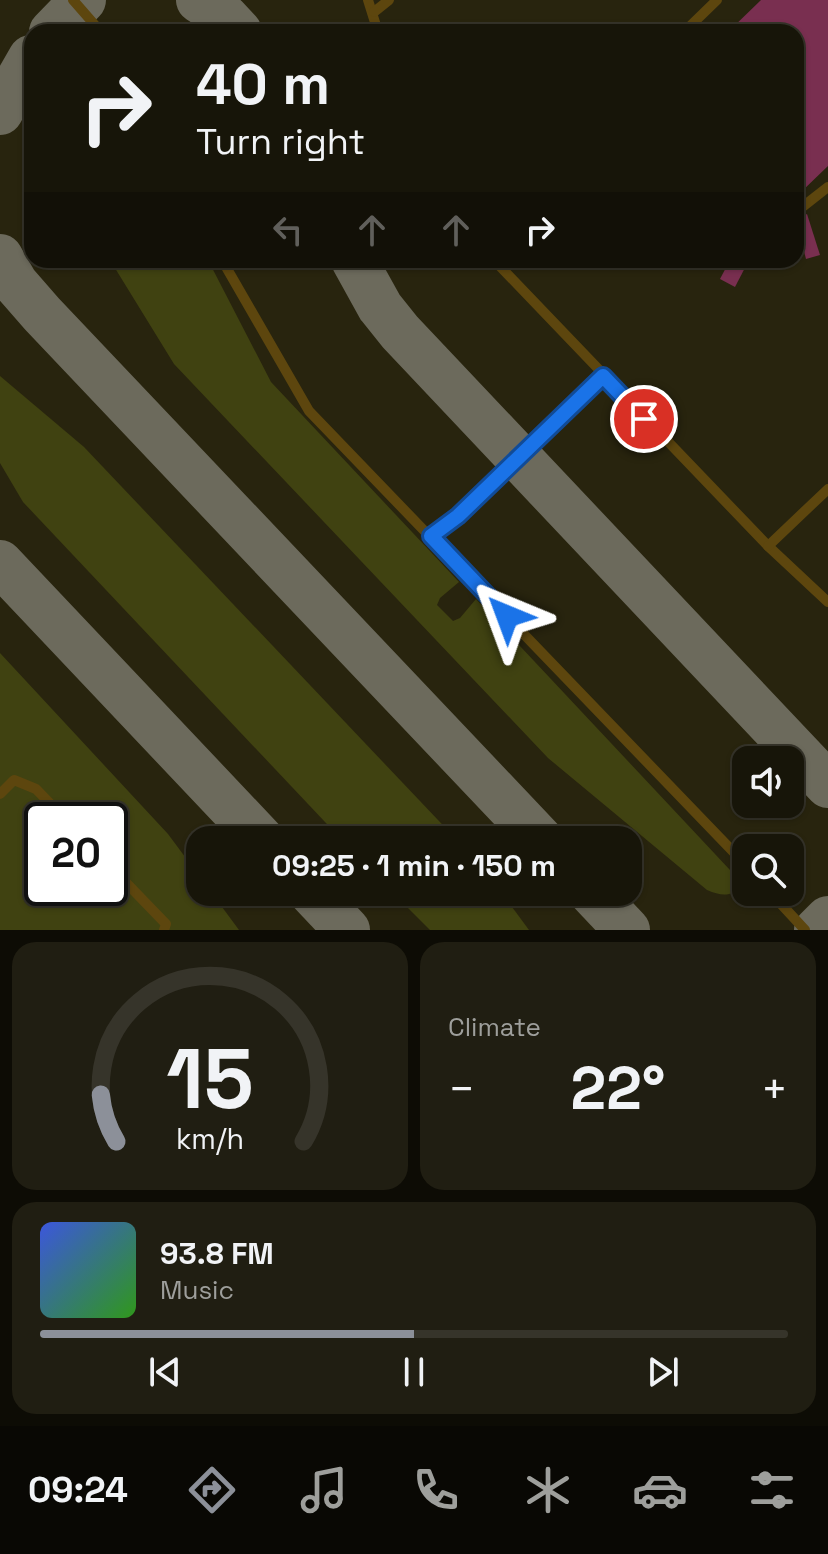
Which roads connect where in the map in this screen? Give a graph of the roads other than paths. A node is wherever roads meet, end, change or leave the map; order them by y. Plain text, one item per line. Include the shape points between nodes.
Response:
1 (73, 0) edge
2 (368, 0) edge
3 (389, 0) edge
4 (717, 0) edge
5 (374, 12) junction
6 (94, 24) edge
7 (376, 24) edge
8 (692, 24) edge
9 (828, 187) edge
10 (804, 206) edge
11 (227, 268) edge
12 (502, 268) edge
13 (603, 376) junction
14 (828, 489) edge
15 (431, 536) junction
16 (768, 546) junction
17 (828, 602) edge
18 (0, 794) edge
19 (49, 802) edge
20 (732, 850) edge
21 (128, 885) edge
22 (783, 906) edge
23 (164, 930) edge
24 (805, 930) edge

1 - 6 lane
2 - 5 lane
3 - 5 lane
4 - 8 lane
5 - 7 lane
9 - 10 lane
11 - 15 lane via 309,411
12 - 13 lane
13 - 15 lane
13 - 16 lane
14 - 16 lane
15 - 20 lane
16 - 17 lane
18 - 19 lane via 14,780 36,789
21 - 23 lane via 166,924
22 - 24 lane

